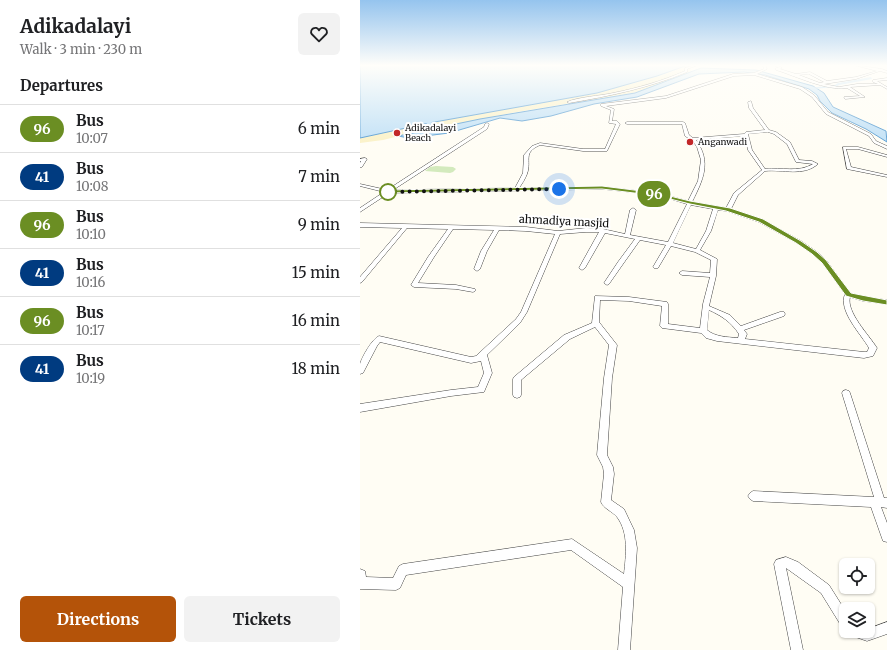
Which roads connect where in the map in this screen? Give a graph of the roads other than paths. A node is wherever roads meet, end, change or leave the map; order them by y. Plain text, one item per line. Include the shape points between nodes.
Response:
1 (608, 95) edge
2 (671, 95) edge
3 (812, 95) edge
4 (860, 95) edge
5 (845, 98) dead end
6 (569, 102) dead end
7 (750, 102) dead end
8 (627, 122) dead end
9 (486, 124) dead end
10 (768, 131) junction
11 (746, 135) junction
12 (691, 139) junction
13 (887, 148) edge
14 (887, 156) edge
15 (360, 160) edge
16 (360, 166) edge
17 (764, 170) junction
18 (887, 176) edge
19 (360, 186) edge
20 (516, 190) junction
21 (388, 192) junction
22 (690, 202) junction
23 (716, 208) junction
24 (360, 210) edge
25 (633, 210) dead end
26 (728, 210) junction
27 (360, 226) edge
28 (405, 227) junction
29 (452, 227) junction
30 (498, 228) junction
31 (603, 231) junction
32 (558, 233) junction
33 (627, 236) junction
34 (639, 238) junction
35 (669, 245) junction
36 (697, 251) junction
37 (656, 267) dead end
38 (582, 268) dead end
39 (477, 269) dead end
40 (682, 273) dead end
41 (713, 274) junction
42 (360, 281) edge
43 (607, 283) dead end
44 (473, 290) dead end
45 (848, 294) junction
46 (887, 302) edge
47 (706, 307) junction
48 (782, 314) dead end
49 (597, 324) junction
50 (740, 329) junction
51 (703, 331) junction
52 (741, 341) junction
53 (483, 354) junction
54 (360, 371) edge
55 (846, 393) dead end
56 (517, 395) dead end
57 (360, 408) edge
58 (753, 496) dead end
59 (880, 502) edge
60 (887, 537) edge
61 (360, 575) edge
62 (360, 582) edge
63 (629, 584) junction
64 (839, 612) edge
65 (887, 628) edge
66 (875, 632) edge
67 (624, 650) edge
68 (797, 650) edge

1 - 6 street
2 - 20 street via 602,105 613,110 610,122 618,124 606,150 582,150 540,144 532,147 526,155 525,173
3 - 13 street via 827,113 870,135 875,142
4 - 5 street via 863,97
7 - 10 street via 751,108
8 - 12 street via 683,123 687,136
9 - 21 street via 486,128
10 - 11 street
10 - 17 street via 788,143 797,161 816,164 804,171 770,168
11 - 12 street
11 - 17 street via 750,150
12 - 22 street via 699,147 703,160 700,181
14 - 18 street via 858,148 844,148 849,168
15 - 16 street via 365,160
17 - 26 street via 736,194
19 - 21 street
20 - 21 street
20 - 22 street via 602,188 658,194
21 - 24 street
22 - 23 street
22 - 35 street
23 - 26 street
23 - 36 street via 712,226
25 - 33 street
26 - 45 street via 761,221 799,242 824,261
27 - 28 street, ahmadiya masjid
28 - 29 street, ahmadiya masjid
28 - 42 street
29 - 30 street, ahmadiya masjid
29 - 44 street via 414,285
30 - 32 street, ahmadiya masjid
30 - 39 street
31 - 32 street, ahmadiya masjid
31 - 33 street, ahmadiya masjid
31 - 38 street
32 - 53 street via 524,312
33 - 34 street, ahmadiya masjid
34 - 35 street, ahmadiya masjid
34 - 43 street
35 - 36 street, ahmadiya masjid
35 - 37 street
36 - 41 street, ahmadiya masjid via 714,259
40 - 41 street
41 - 47 street, ahmadiya masjid
45 - 46 street
45 - 52 street via 845,304 873,348 870,354
47 - 50 street via 726,314
47 - 51 street, ahmadiya masjid
48 - 50 street
49 - 51 street via 597,298 614,298 665,304 664,326
49 - 56 street via 567,337 517,379
49 - 63 street via 612,345 602,455 609,474 606,502 620,513 629,530 632,548
50 - 52 street via 743,334
51 - 52 street via 709,336
53 - 54 street via 478,359 471,360 379,339
53 - 57 street via 488,373 481,390
55 - 59 street
58 - 59 street
59 - 60 street
61 - 62 street
62 - 63 street via 396,584 403,570 572,544
63 - 67 street
64 - 68 street via 825,589 794,566 786,562 780,564
65 - 66 street

